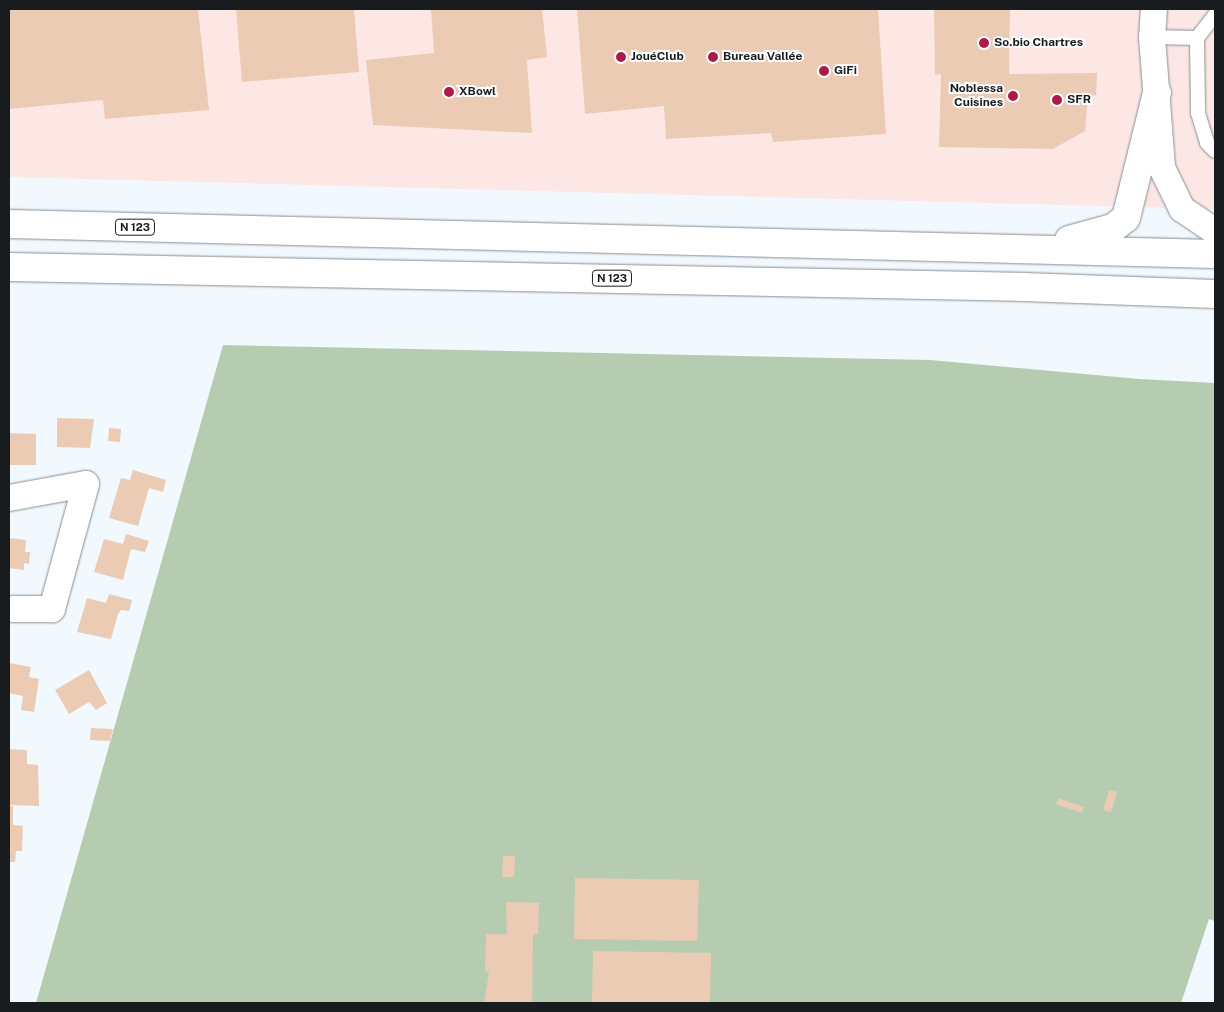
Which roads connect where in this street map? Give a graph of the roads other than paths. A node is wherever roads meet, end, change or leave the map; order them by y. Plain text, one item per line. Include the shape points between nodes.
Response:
1 (1154, 9) edge
2 (1215, 15) edge
3 (1152, 37) junction
4 (1197, 38) junction
5 (1157, 93) junction
6 (1215, 150) edge
7 (9, 224) edge
8 (1215, 231) edge
9 (1032, 248) junction
10 (1215, 254) edge
11 (9, 267) edge
12 (1215, 294) edge
13 (9, 498) edge
14 (12, 609) dead end

1 - 3 street
2 - 4 lane
3 - 4 lane
3 - 5 street
4 - 6 lane via 1198,113 1207,143
5 - 8 street via 1162,168 1182,209
5 - 9 main road via 1126,218 1113,228 1096,234
7 - 9 main road, N 123
9 - 10 main road, N 123
11 - 12 main road, N 123
13 - 14 street via 86,484 52,609

